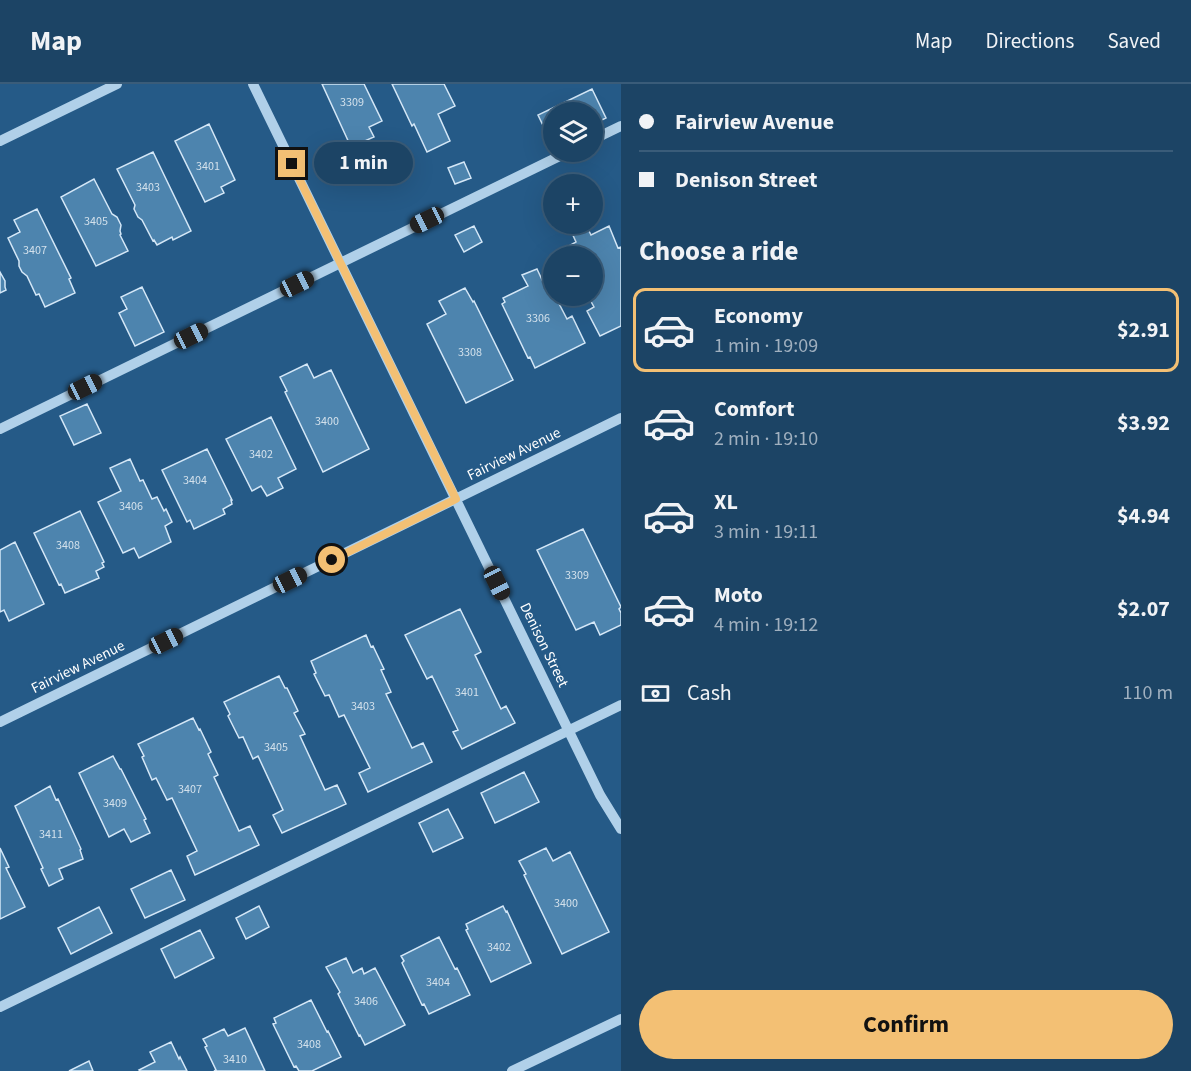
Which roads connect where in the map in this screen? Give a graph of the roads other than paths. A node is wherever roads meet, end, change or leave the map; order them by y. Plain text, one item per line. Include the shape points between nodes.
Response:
1 (117, 84) edge
2 (253, 84) edge
3 (621, 126) edge
4 (603, 135) edge
5 (0, 141) edge
6 (547, 162) edge
7 (340, 263) junction
8 (621, 418) edge
9 (0, 429) edge
10 (456, 499) junction
11 (621, 705) edge
12 (0, 722) edge
13 (569, 731) junction
14 (621, 829) edge
15 (0, 1007) edge
16 (621, 1019) edge
17 (512, 1071) edge

1 - 5 street
2 - 7 street, Denison Street
3 - 4 street
6 - 7 street
7 - 9 street
7 - 10 street, Denison Street
8 - 10 street, Fairview Avenue
10 - 12 street, Fairview Avenue
10 - 13 street, Denison Street
11 - 13 street
13 - 14 street, Denison Street
13 - 15 street
16 - 17 street

